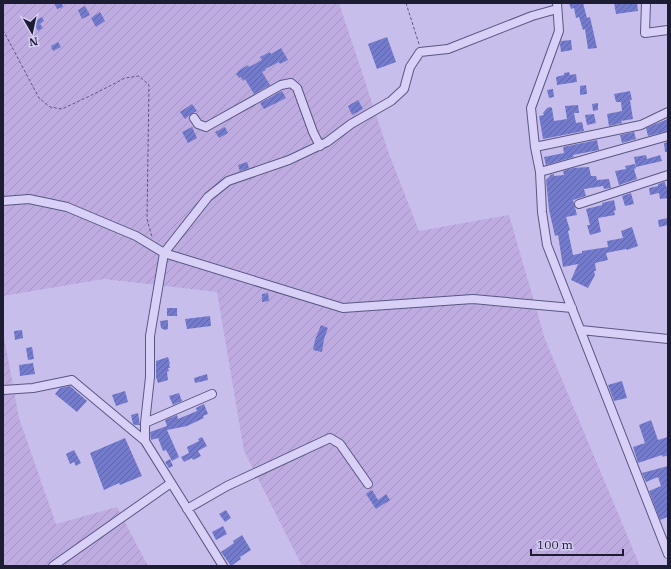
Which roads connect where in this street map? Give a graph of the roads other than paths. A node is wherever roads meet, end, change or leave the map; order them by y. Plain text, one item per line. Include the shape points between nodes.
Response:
1 (646, 3) edge
2 (557, 6) edge
3 (668, 30) edge
4 (668, 112) edge
5 (194, 118) dead end
6 (668, 136) edge
7 (320, 146) junction
8 (536, 148) junction
9 (540, 172) junction
10 (668, 176) edge
11 (3, 201) edge
12 (579, 204) dead end
13 (164, 253) junction
14 (572, 308) junction
15 (581, 330) junction
16 (668, 339) edge
17 (3, 390) edge
18 (212, 394) dead end
19 (145, 423) junction
20 (145, 441) junction
21 (171, 483) junction
22 (368, 484) dead end
23 (187, 509) junction
24 (668, 554) edge
25 (52, 566) edge
26 (223, 566) edge

1 - 3 street via 645,32
2 - 7 street via 448,49 420,52 410,67 404,89 391,101
2 - 8 street via 559,32 531,108
4 - 8 street via 641,125
5 - 7 street via 198,124 206,127 281,85 292,83 297,88
6 - 9 street
7 - 13 street via 289,160 228,181 208,197
8 - 9 street
9 - 14 street via 547,245
10 - 12 street
11 - 13 street via 29,199 67,207 136,236
13 - 14 street via 343,308 473,299
13 - 19 street via 150,336 150,377
14 - 15 street
15 - 16 street
15 - 24 street
17 - 20 street via 33,388 72,380
18 - 19 street
19 - 20 street
20 - 21 street
21 - 23 street
21 - 25 street
22 - 23 street via 340,444 330,438 233,482
23 - 26 street

